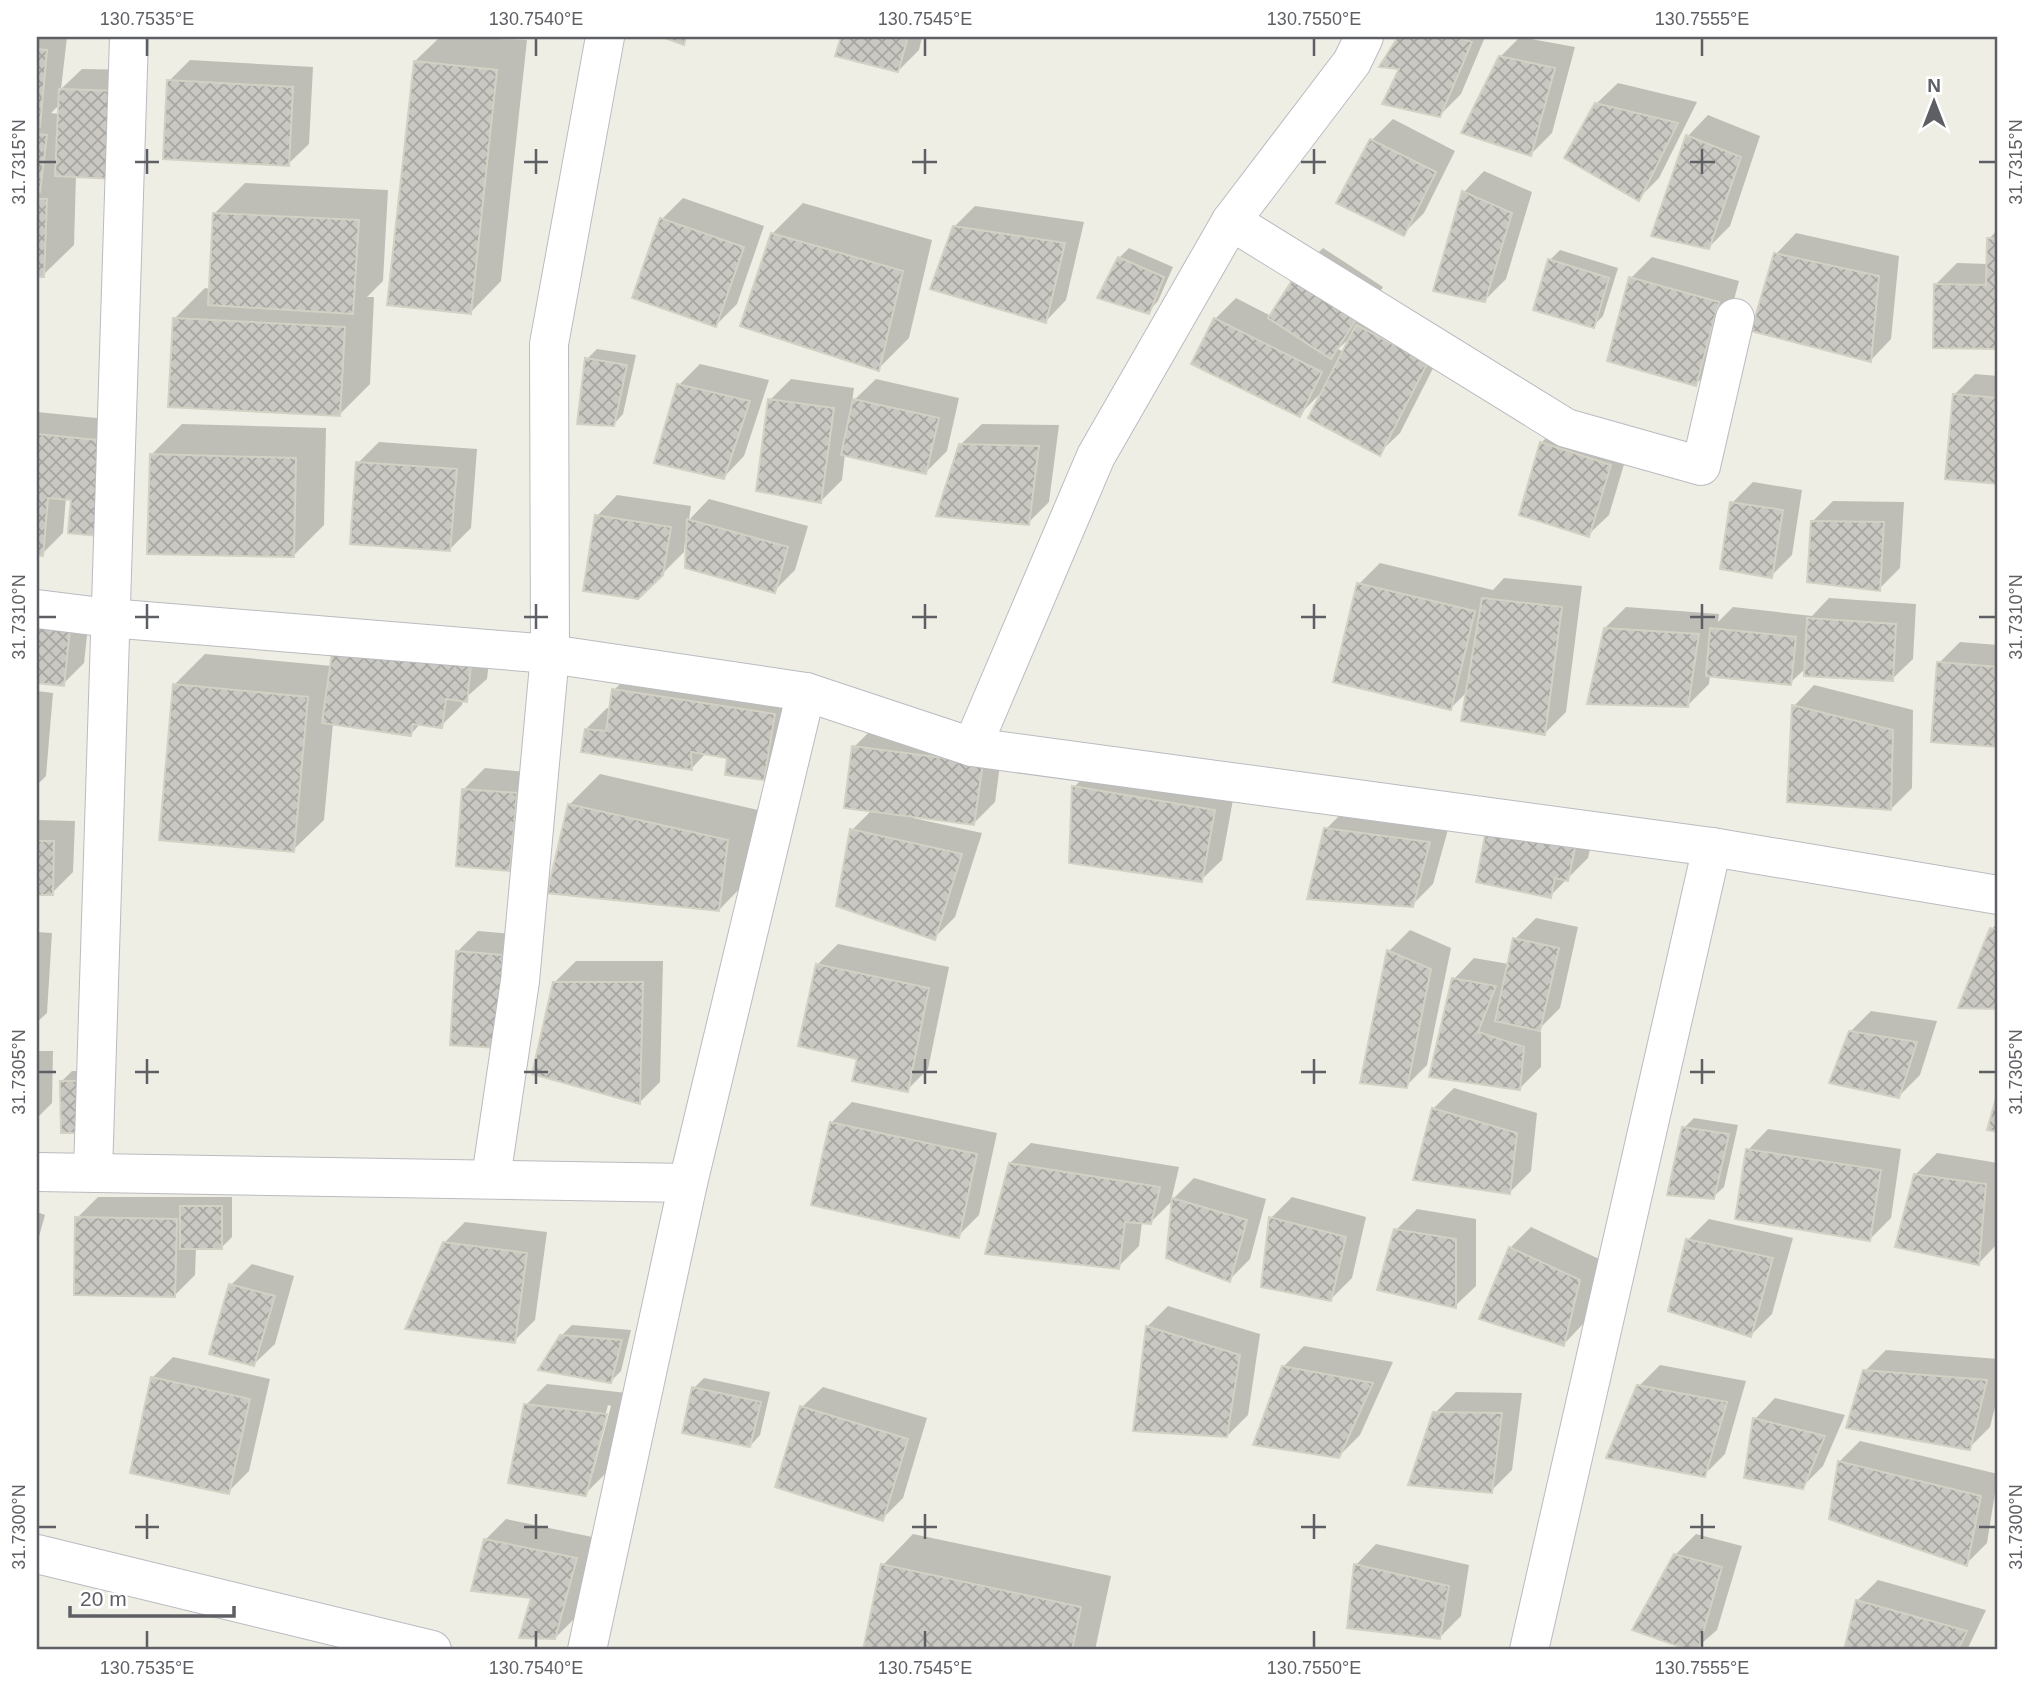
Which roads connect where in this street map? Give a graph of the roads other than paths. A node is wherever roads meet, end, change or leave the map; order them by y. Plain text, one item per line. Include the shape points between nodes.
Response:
1 (129, 37) edge
2 (605, 37) edge
3 (1364, 37) edge
4 (1231, 221) junction
5 (1735, 318) dead end
6 (37, 610) edge
7 (109, 618) junction
8 (550, 654) junction
9 (806, 692) junction
10 (972, 747) junction
11 (1712, 847) junction
12 (1998, 895) edge
13 (37, 1172) edge
14 (93, 1172) junction
15 (491, 1178) junction
16 (688, 1183) junction
17 (37, 1555) edge
18 (432, 1650) edge
19 (587, 1650) edge
20 (1529, 1650) edge

1 - 7 street
2 - 8 street via 549,344
3 - 4 street via 1352,62
4 - 5 street via 1566,428 1701,466
4 - 10 street via 1096,456
6 - 7 street
7 - 8 street
7 - 14 street
8 - 9 street
8 - 15 street via 520,981
9 - 10 street
9 - 16 street
10 - 11 street
11 - 12 street
11 - 20 street
13 - 14 street
14 - 15 street
15 - 16 street
16 - 19 street
17 - 18 street

